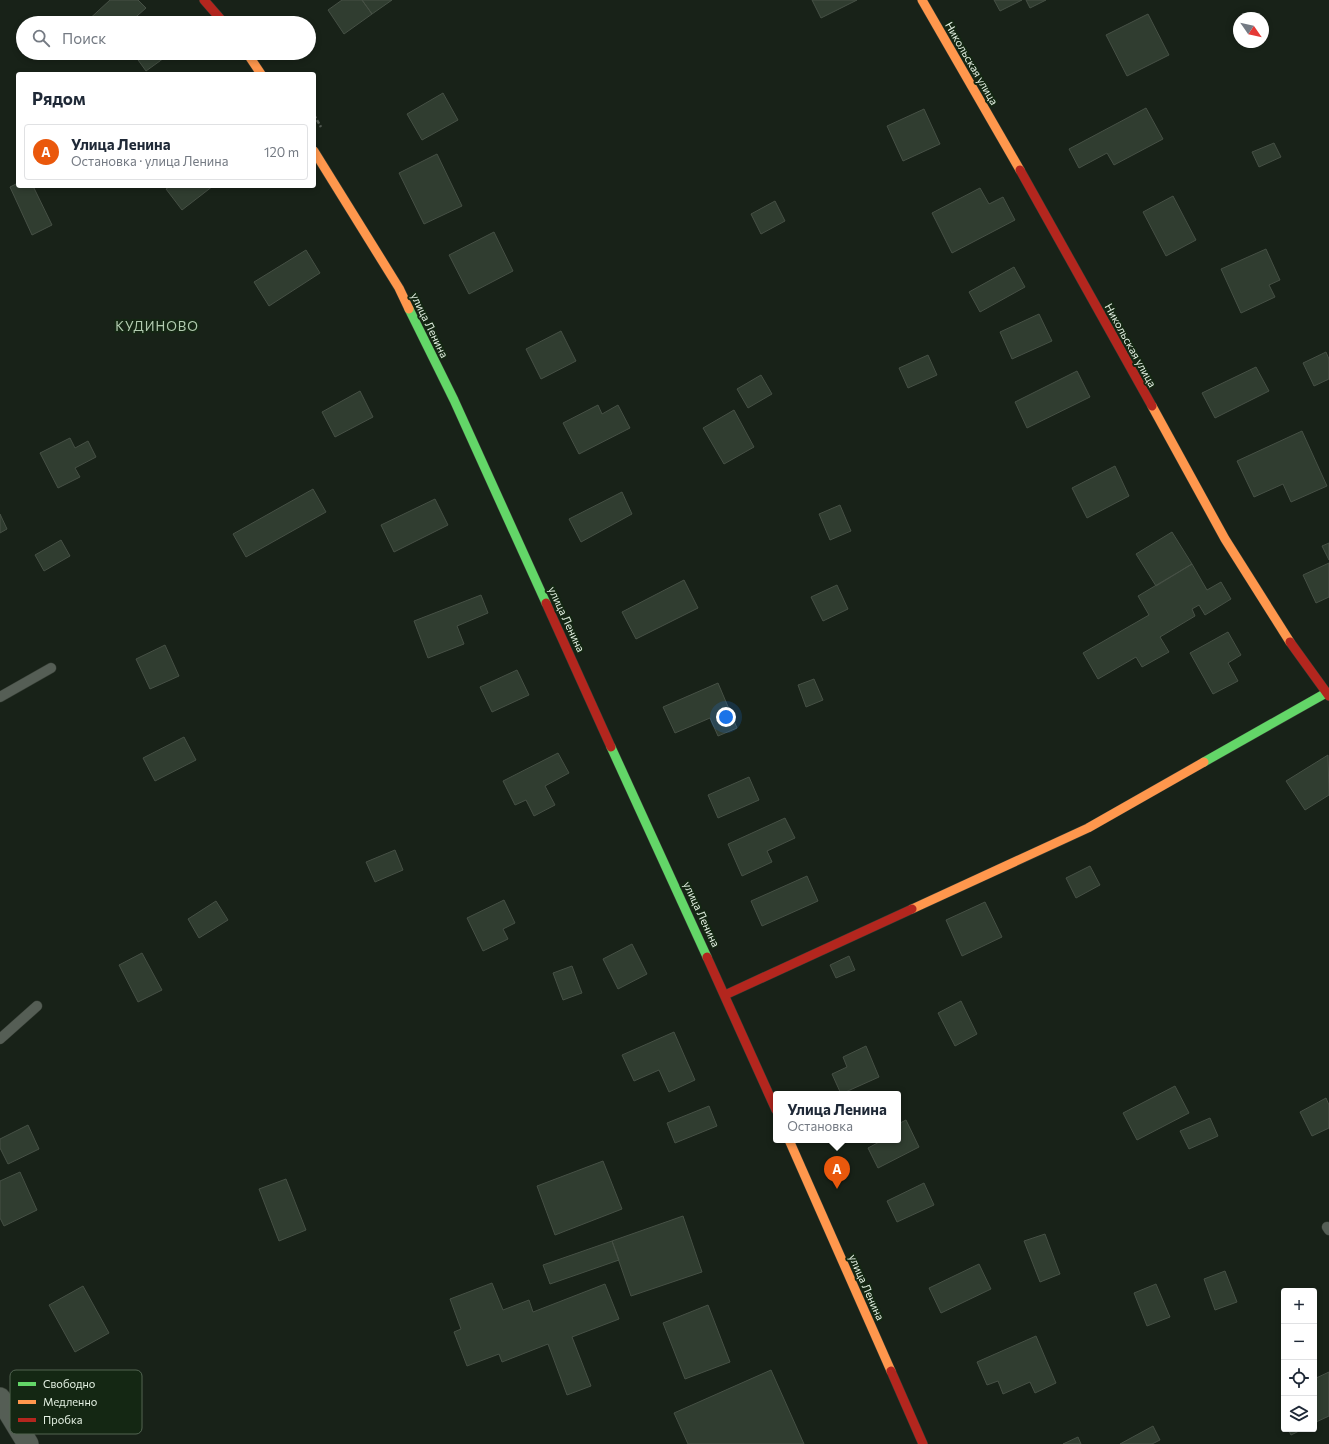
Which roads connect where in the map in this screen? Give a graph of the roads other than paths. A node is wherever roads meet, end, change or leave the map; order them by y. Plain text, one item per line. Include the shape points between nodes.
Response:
1 (204, 0) edge
2 (922, 0) edge
3 (218, 16) edge
4 (252, 60) edge
5 (260, 72) edge
6 (316, 153) edge
7 (51, 668) dead end
8 (1328, 693) edge
9 (0, 697) edge
10 (725, 995) junction
11 (37, 1006) dead end
12 (0, 1039) edge
13 (773, 1103) edge
14 (790, 1143) edge
15 (0, 1398) edge
16 (10, 1414) edge
17 (22, 1434) edge
18 (28, 1444) edge
19 (923, 1444) edge

1 - 3 street
2 - 8 street, Никольская улица via 1042,207 1225,539 1277,624
4 - 5 street
6 - 10 street, улица Ленина via 399,288 454,400
7 - 9 lane
8 - 10 street via 1088,828
10 - 13 street, улица Ленина
11 - 12 lane
14 - 19 street, улица Ленина
15 - 16 street
17 - 18 street

